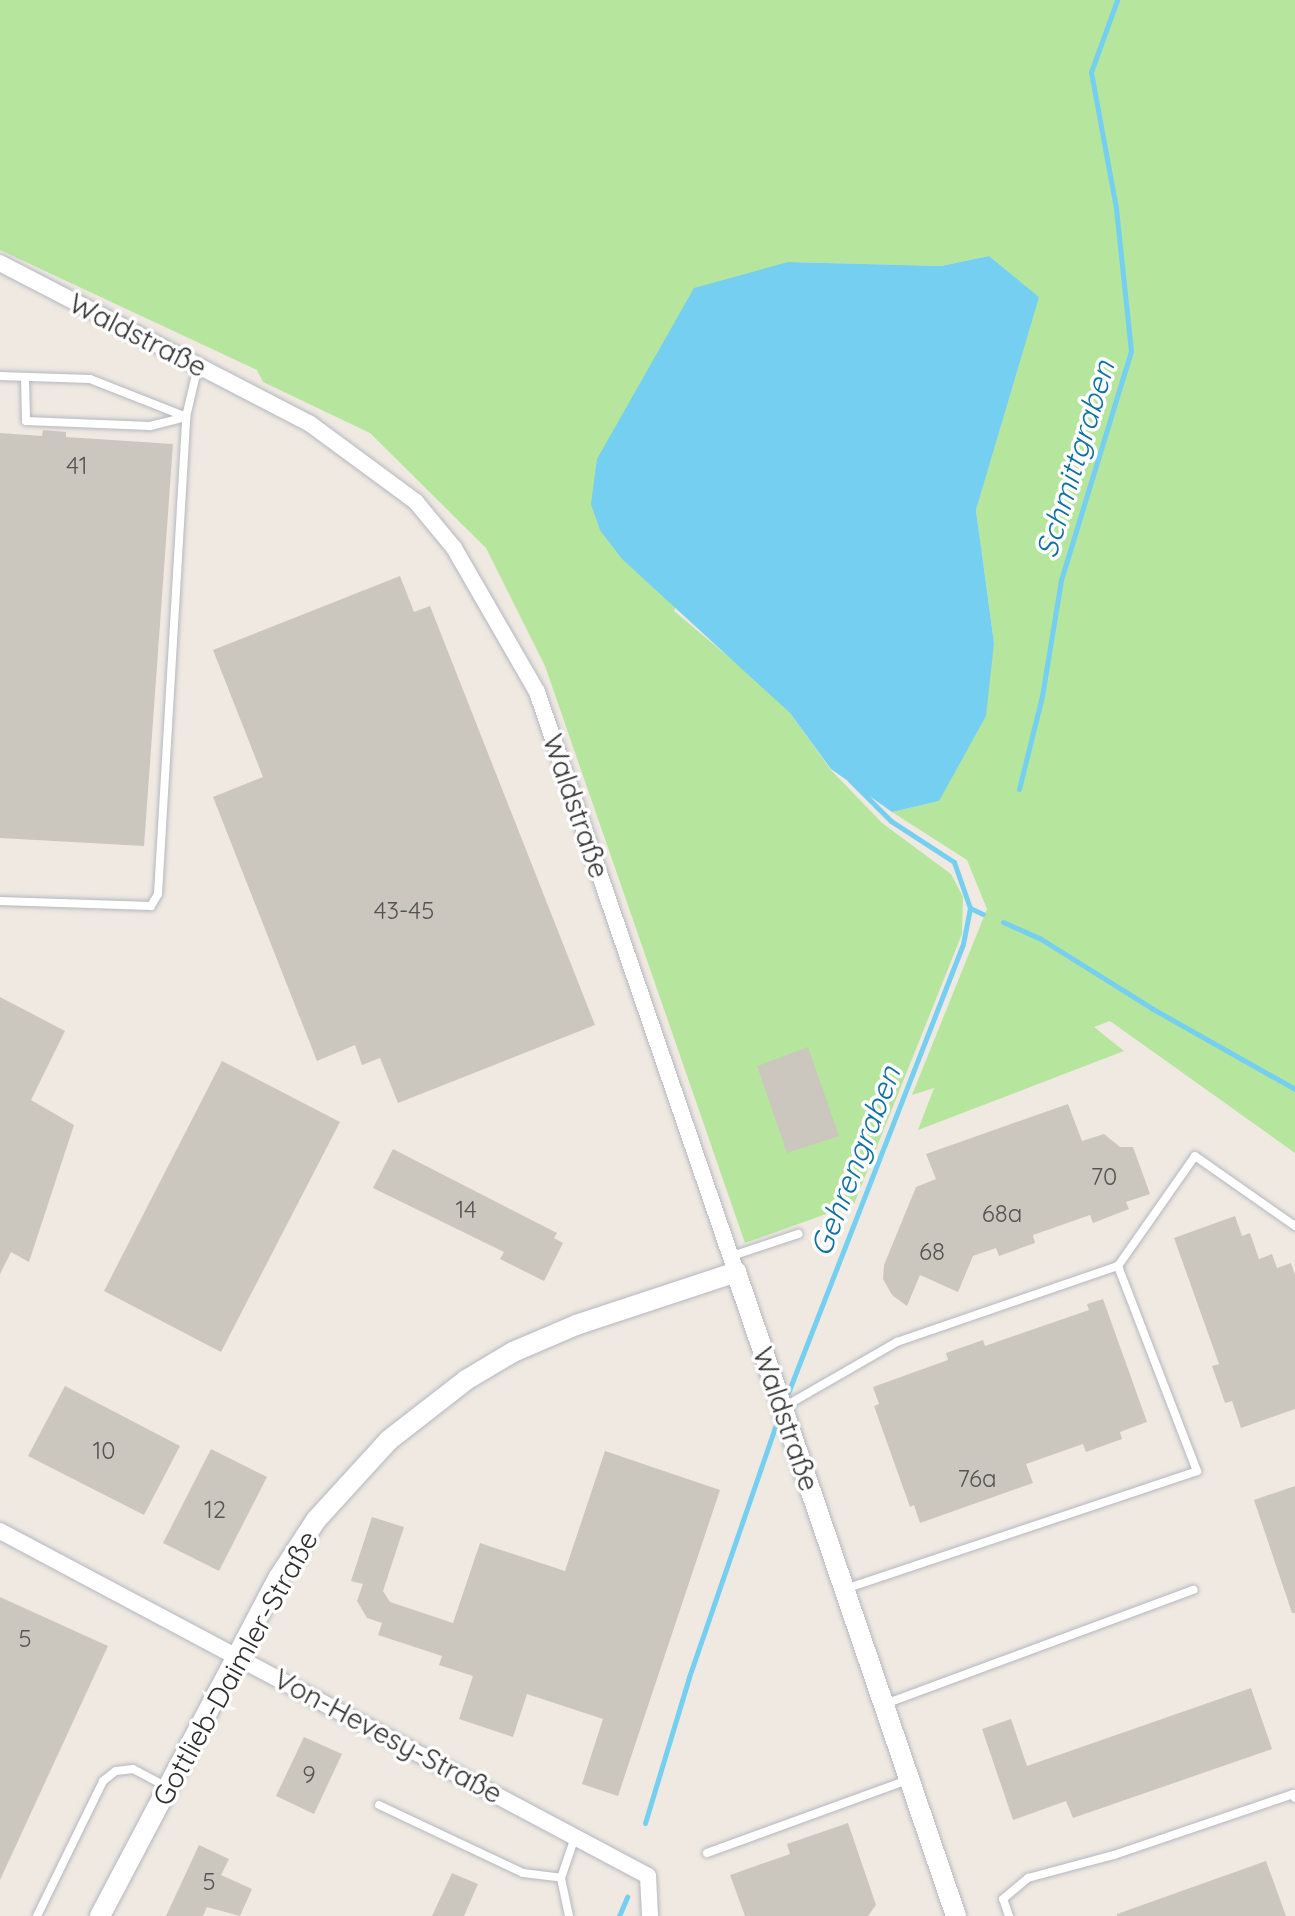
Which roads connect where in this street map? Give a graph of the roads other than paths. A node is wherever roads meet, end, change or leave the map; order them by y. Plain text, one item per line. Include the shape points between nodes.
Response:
1 (0, 263) edge
2 (198, 366) junction
3 (0, 376) edge
4 (25, 377) junction
5 (186, 417) junction
6 (0, 901) edge
7 (1295, 1226) edge
8 (798, 1234) dead end
9 (734, 1264) junction
10 (1118, 1266) junction
11 (785, 1408) junction
12 (0, 1531) edge
13 (844, 1589) junction
14 (1194, 1590) dead end
15 (237, 1654) junction
16 (884, 1704) junction
17 (910, 1779) junction
18 (167, 1787) junction
19 (1295, 1798) edge
20 (379, 1805) dead end
21 (575, 1836) junction
22 (707, 1853) dead end
23 (561, 1878) junction
24 (37, 1916) edge
25 (100, 1916) edge
26 (569, 1916) edge
27 (650, 1916) edge
28 (956, 1916) edge
29 (1009, 1916) edge

1 - 2 street, Waldstraße
2 - 5 lane
2 - 9 street, Waldstraße via 309,423 364,460 416,502 488,600 537,692
3 - 4 lane
4 - 5 lane via 90,379
4 - 5 lane via 26,421 150,426
5 - 6 lane via 158,894 151,906
7 - 10 lane via 1195,1156
8 - 9 lane
9 - 11 street, Waldstraße
9 - 15 street, Gottlieb-Daimler-Straße via 513,1352 429,1406 389,1440 316,1520
10 - 11 lane via 897,1342 860,1359
10 - 13 lane via 1197,1471
11 - 13 street, Waldstraße
12 - 15 street, Von-Hevesy-Straße
13 - 16 street, Waldstraße
14 - 16 lane
15 - 18 street, Gottlieb-Daimler-Straße
15 - 21 street, Von-Hevesy-Straße
16 - 17 street, Waldstraße
17 - 22 lane
17 - 28 street, Waldstraße
18 - 24 lane via 133,1769 116,1771 103,1781
18 - 25 street, Gottlieb-Daimler-Straße
19 - 29 lane via 1293,1794 1114,1855 1028,1878 1003,1899
20 - 23 lane via 523,1873
21 - 23 lane
21 - 27 street, Von-Hevesy-Straße via 648,1876
23 - 26 lane

